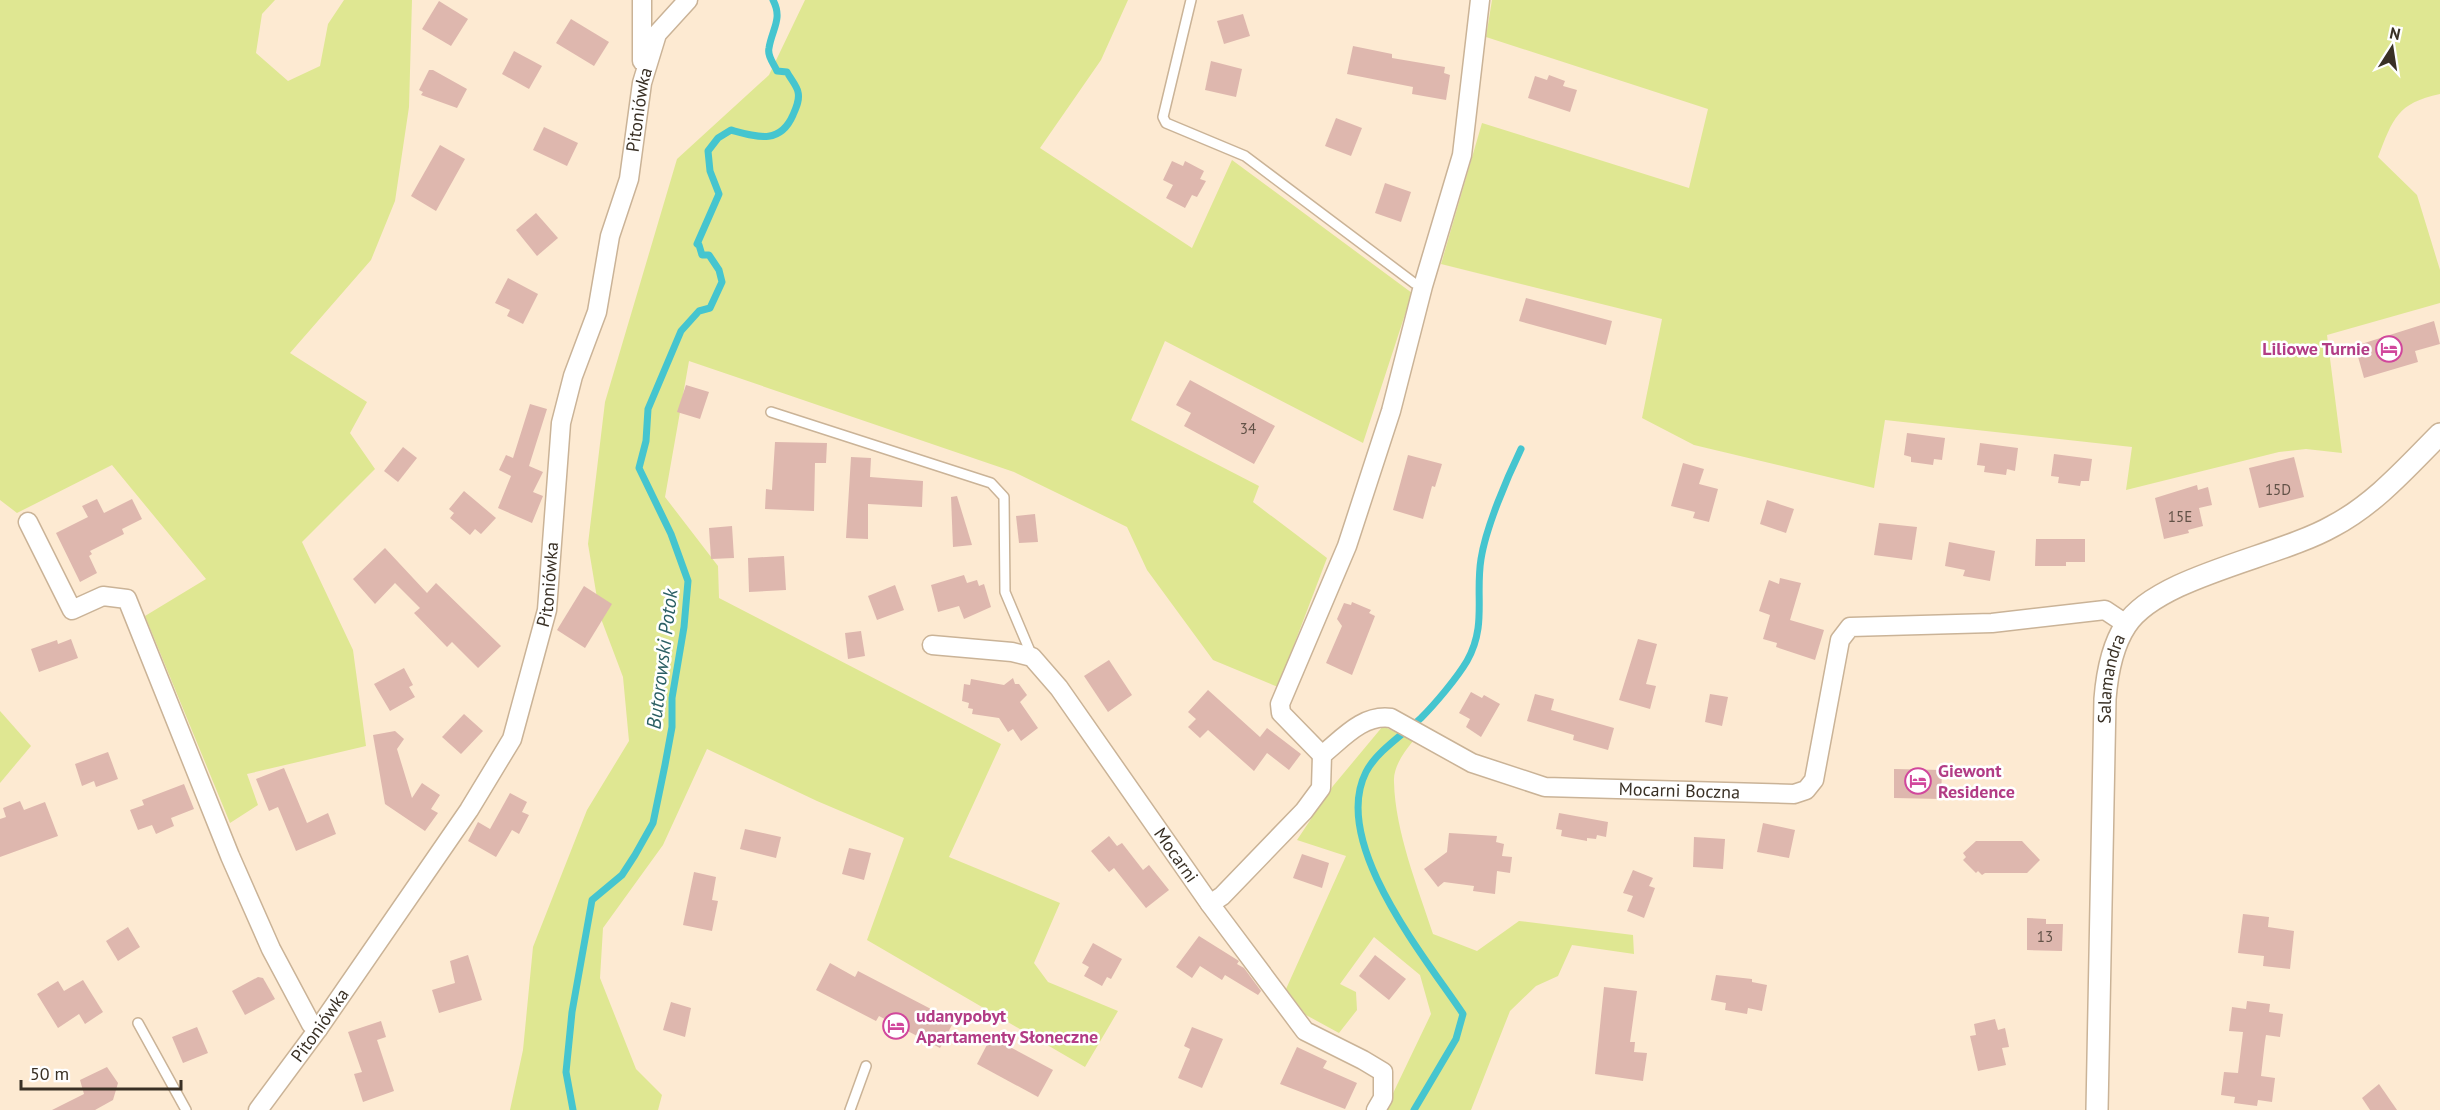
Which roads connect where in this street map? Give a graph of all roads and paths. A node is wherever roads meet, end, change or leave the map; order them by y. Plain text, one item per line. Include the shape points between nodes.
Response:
1 (642, 0) edge
2 (688, 0) edge
3 (1191, 0) edge
4 (1480, 0) edge
5 (642, 83) junction
6 (1423, 286) junction
7 (771, 412) dead end
8 (2440, 434) edge
9 (28, 522) dead end
10 (2126, 624) junction
11 (932, 645) dead end
12 (1032, 657) junction
13 (1322, 755) junction
14 (1210, 904) junction
15 (138, 1023) dead end
16 (318, 1029) junction
17 (866, 1066) dead end
18 (186, 1110) edge
19 (258, 1110) edge
20 (850, 1110) edge
21 (1376, 1110) edge
22 (2097, 1110) edge

1 - 5 street
2 - 5 street, Pitoniówka via 657,34
3 - 6 lane via 1165,105 1166,123 1245,156
4 - 6 street via 1462,155
5 - 16 street, Pitoniówka via 628,179 610,236 597,312 573,376 561,423 547,610 512,739 469,810
6 - 13 street via 1391,411 1347,546 1280,704 1281,713
7 - 12 lane via 991,483 1004,497 1005,592
8 - 10 street, Salamandra via 2385,488 2335,526 2171,588 2141,608
9 - 16 street via 72,610 103,596 127,599 266,939 311,1024
10 - 13 street, Mocarni Boczna via 2105,610 1992,623 1850,627 1840,640 1814,780 1806,790 1794,794 1545,787 1472,763 1391,718 1377,716 1359,724
10 - 22 street, Salamandra via 2115,648 2105,699
11 - 12 street
12 - 14 street, Mocarni via 1059,688
13 - 14 street via 1321,788 1304,811
14 - 21 street, Mocarni via 1305,1031 1383,1072 1383,1098
15 - 18 lane
16 - 19 street, Pitoniówka
17 - 20 lane

